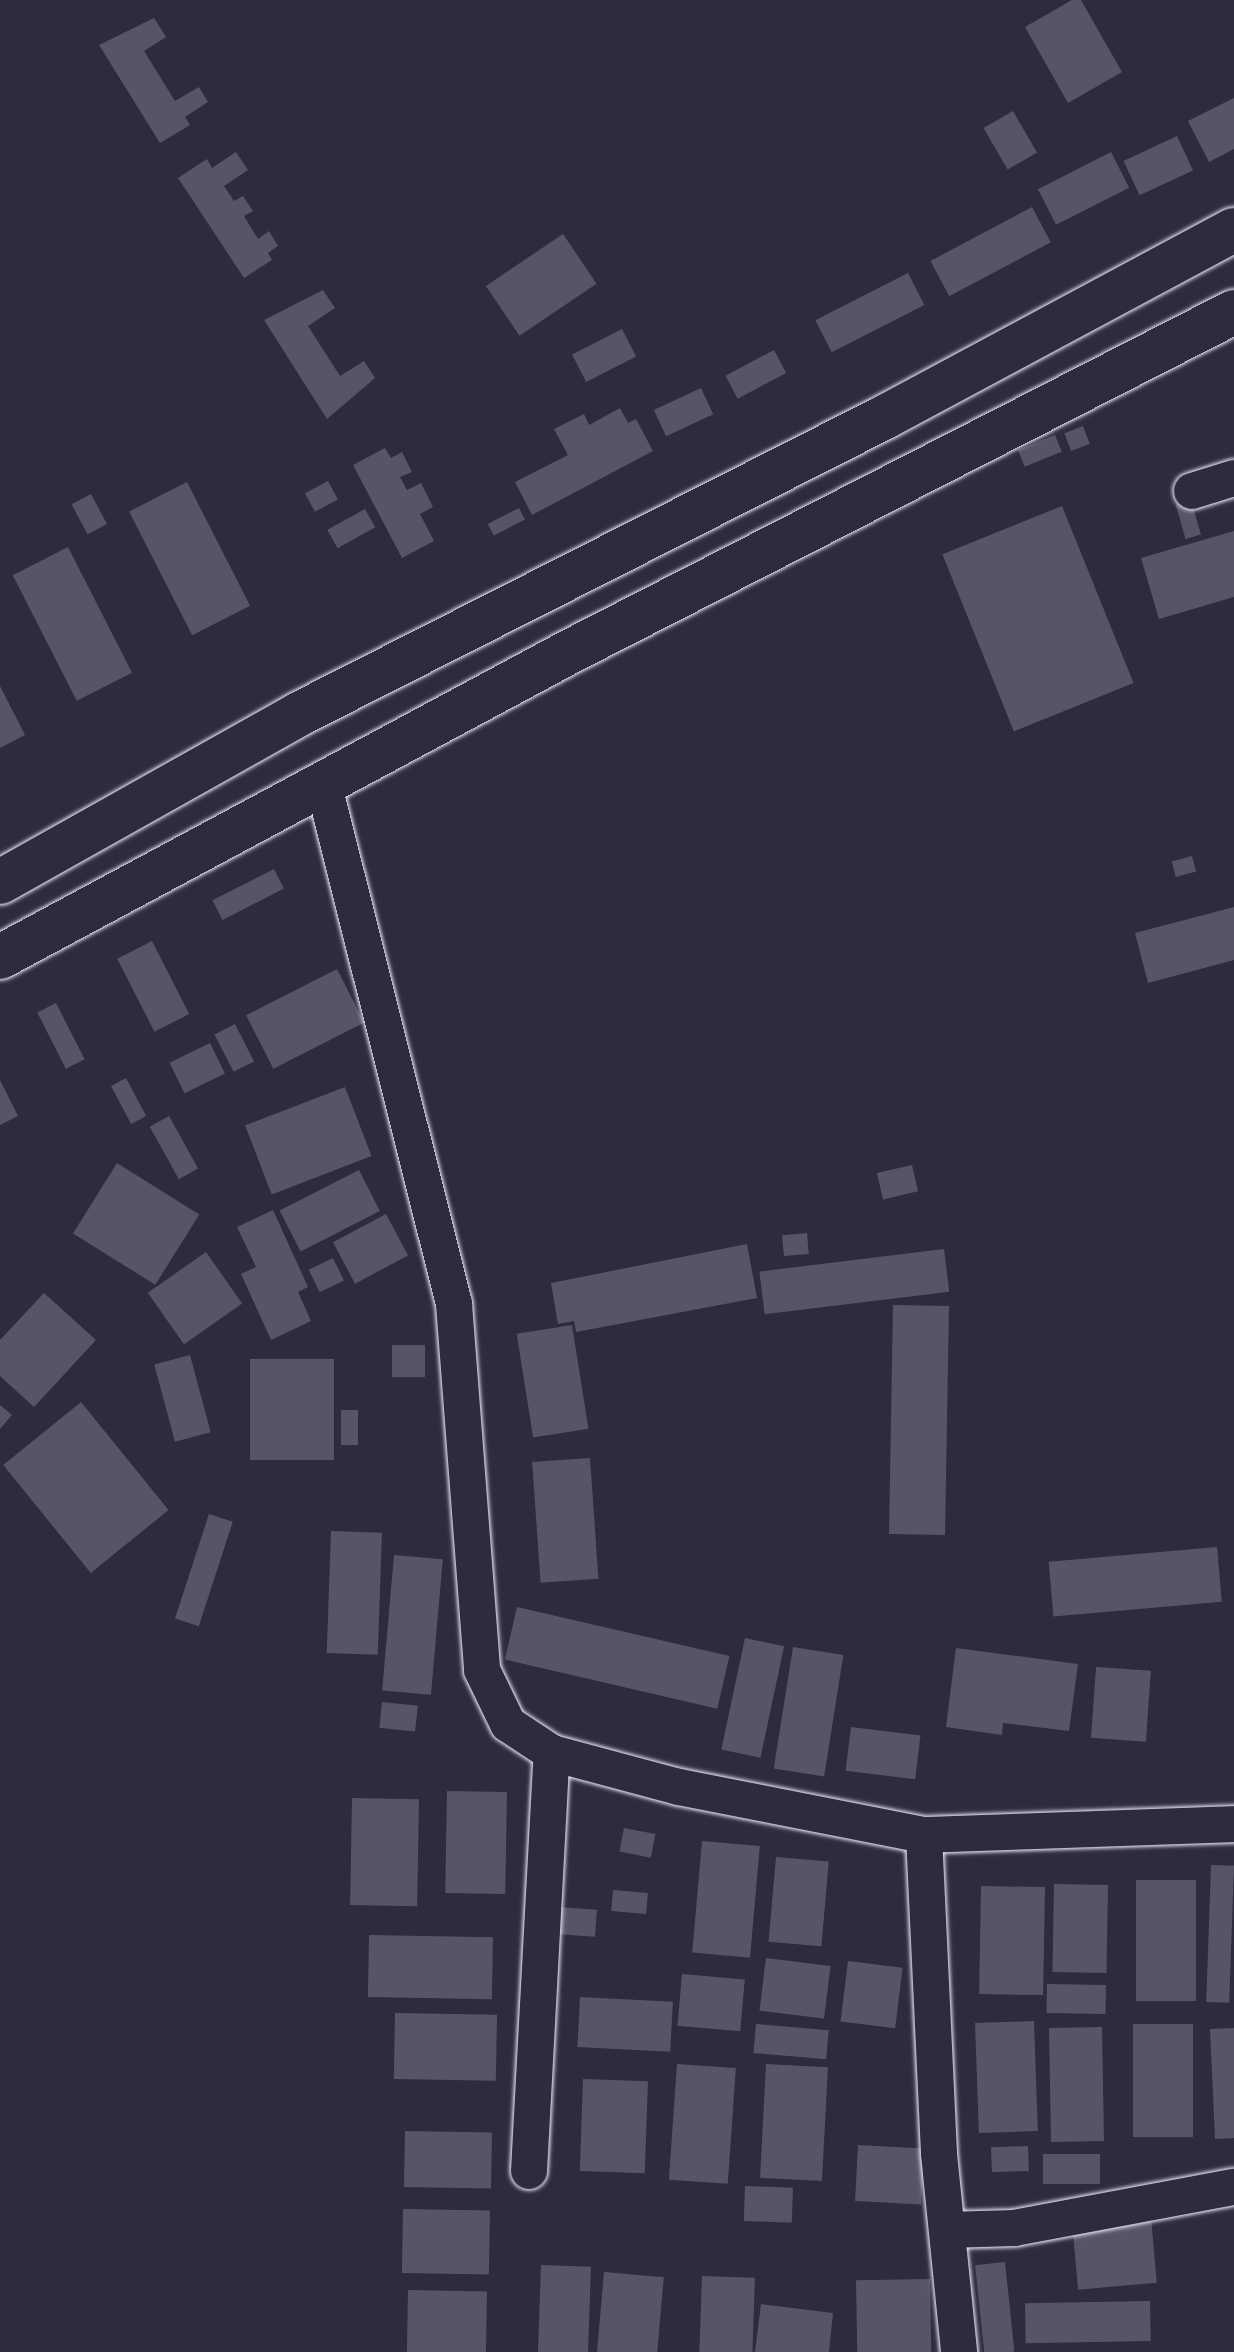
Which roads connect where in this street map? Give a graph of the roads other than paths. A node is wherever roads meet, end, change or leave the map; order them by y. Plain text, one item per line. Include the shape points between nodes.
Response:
1 (1234, 230) edge
2 (1234, 312) edge
3 (1234, 478) edge
4 (1192, 491) dead end
5 (324, 786) junction
6 (0, 882) edge
7 (0, 957) edge
8 (552, 1753) junction
9 (1234, 1824) edge
10 (924, 1835) junction
11 (529, 2171) dead end
12 (1234, 2187) edge
13 (947, 2230) junction
14 (959, 2352) edge

1 - 6 main road via 885,417 299,714
2 - 5 main road via 569,652
3 - 4 street
5 - 7 main road
5 - 8 street via 454,1304 482,1670 508,1724
8 - 10 street via 679,1787
8 - 11 street
9 - 10 street
10 - 13 street
12 - 13 street via 1014,2228
13 - 14 street

